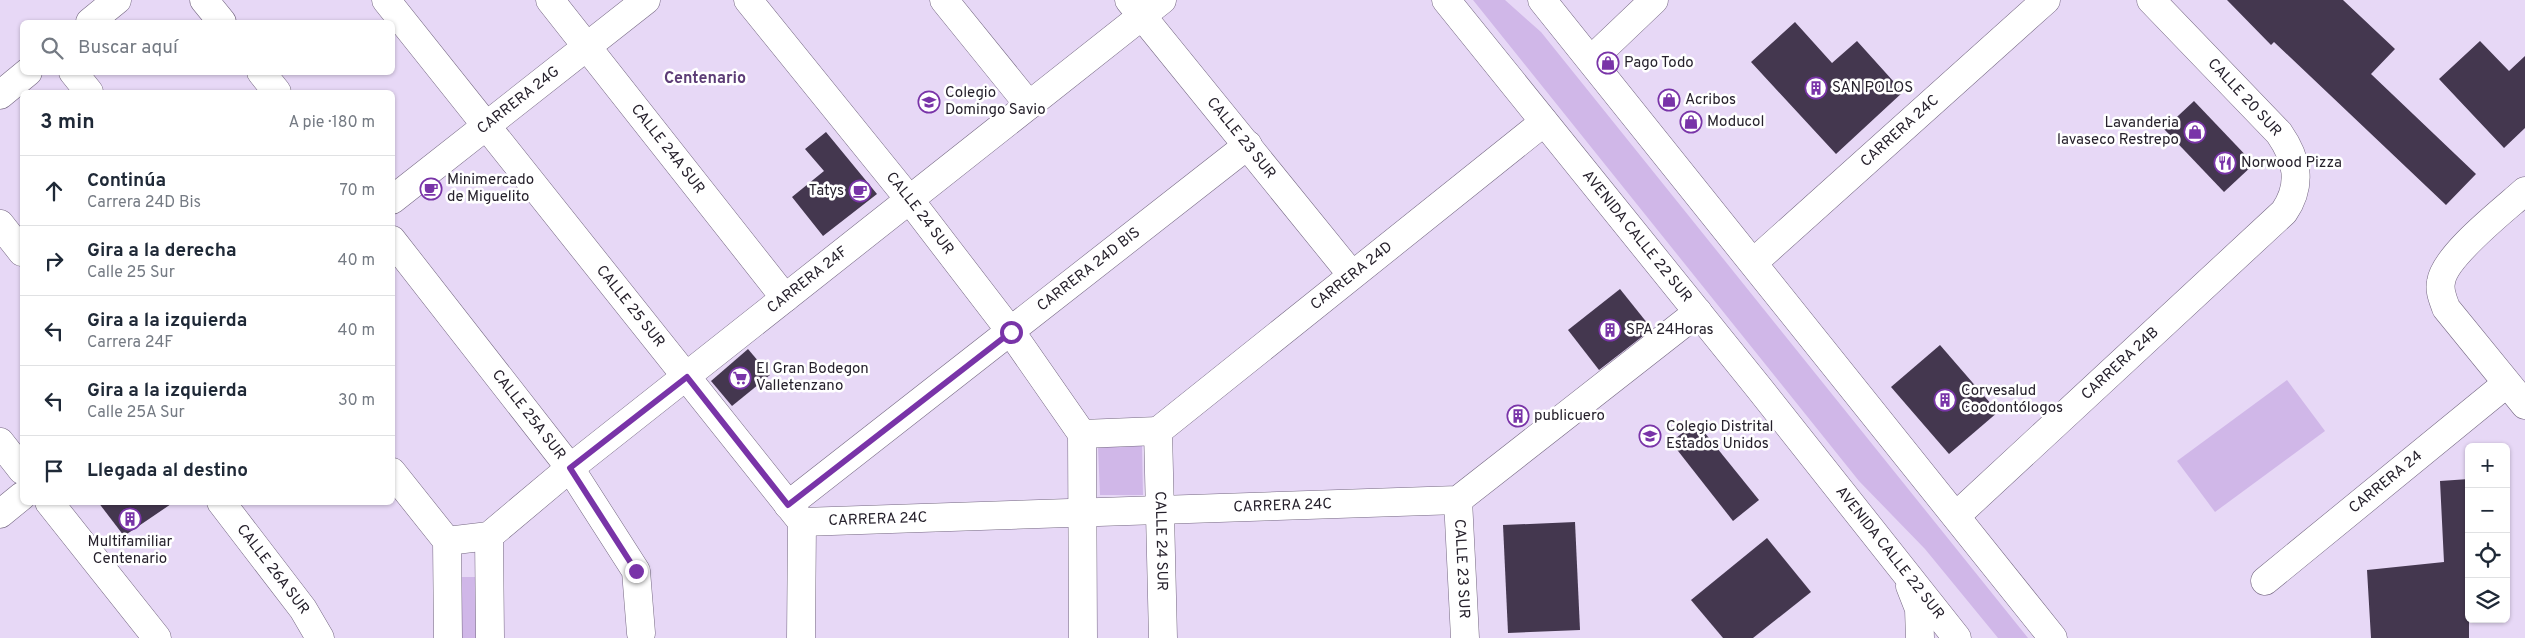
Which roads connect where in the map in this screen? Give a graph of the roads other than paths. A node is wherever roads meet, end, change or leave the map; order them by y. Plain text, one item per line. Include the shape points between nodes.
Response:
1 (117, 0) edge
2 (204, 0) edge
3 (386, 0) edge
4 (550, 0) edge
5 (646, 0) edge
6 (748, 0) edge
7 (944, 0) edge
8 (1446, 0) edge
9 (1542, 0) edge
10 (1654, 0) edge
11 (2046, 0) edge
12 (2151, 0) edge
13 (1144, 5) edge
14 (92, 20) edge
15 (220, 20) edge
16 (587, 46) junction
17 (1591, 60) junction
18 (24, 75) edge
19 (75, 75) edge
20 (263, 75) edge
21 (87, 90) edge
22 (275, 90) edge
23 (0, 95) edge
24 (1028, 105) junction
25 (1544, 122) junction
26 (487, 126) junction
27 (1248, 145) junction
28 (2525, 191) edge
29 (395, 198) edge
30 (909, 199) junction
31 (2284, 212) joint
32 (0, 224) edge
33 (395, 244) edge
34 (20, 249) edge
35 (1754, 262) junction
36 (1352, 275) junction
37 (785, 298) junction
38 (1698, 312) junction
39 (1011, 332) junction
40 (687, 377) junction
41 (2506, 384) junction
42 (2525, 405) edge
43 (1158, 431) junction
44 (1082, 434) junction
45 (0, 442) edge
46 (20, 467) edge
47 (570, 468) junction
48 (395, 476) edge
49 (20, 498) edge
50 (1458, 500) junction
51 (51, 505) edge
52 (223, 505) edge
53 (1160, 510) junction
54 (795, 513) junction
55 (1082, 513) junction
56 (0, 514) edge
57 (1956, 516) junction
58 (488, 536) junction
59 (447, 541) junction
60 (1907, 575) junction
61 (2265, 580) dead end
62 (641, 633) dead end
63 (157, 638) edge
64 (320, 638) edge
65 (448, 638) edge
66 (490, 638) edge
67 (801, 638) edge
68 (1083, 638) edge
69 (1163, 638) edge
70 (1465, 638) edge
71 (1920, 638) edge
72 (1957, 638) edge
73 (2054, 638) edge

1 - 14 street
2 - 15 street
3 - 26 street, CALLE 25 SUR
4 - 16 street, CALLE 24A SUR
5 - 16 street, CARRERA 24G
6 - 30 street, CALLE 24 SUR
7 - 24 street
8 - 25 street, AVENIDA CALLE 22 SUR
9 - 17 street
10 - 17 street
11 - 35 street, CARRERA 24C
12 - 31 street, CALLE 20 SUR via 2288,147 2297,176 2296,189
13 - 24 street, CARRERA 24F
13 - 27 street, CALLE 23 SUR
16 - 26 street, CARRERA 24G
16 - 37 street, CALLE 24A SUR
17 - 35 street
18 - 23 street
19 - 21 street
20 - 22 street
24 - 30 street, CARRERA 24F
25 - 36 street, CARRERA 24D
25 - 38 street, AVENIDA CALLE 22 SUR
26 - 29 street, CARRERA 24G
26 - 40 street, CALLE 25 SUR
27 - 36 street, CALLE 23 SUR
27 - 39 street, CARRERA 24D BIS
28 - 41 street via 2456,254 2441,280 2446,308
30 - 37 street, CARRERA 24F
30 - 39 street, CALLE 24 SUR
31 - 57 street, CARRERA 24B
32 - 34 street
33 - 47 street, CALLE 25A SUR
35 - 57 street
36 - 43 street, CARRERA 24D
37 - 40 street, CARRERA 24F
38 - 50 street
38 - 60 street, AVENIDA CALLE 22 SUR
39 - 44 street, CALLE 24 SUR
39 - 54 street, CARRERA 24D BIS
40 - 47 street, CARRERA 24F
40 - 54 street, CALLE 25 SUR
41 - 42 street
41 - 61 street, CARRERA 24
43 - 44 street
43 - 53 street, CALLE 24 SUR
44 - 55 street
45 - 46 street
47 - 58 street, CARRERA 24F
47 - 62 street, CALLE 25A SUR via 636,571
48 - 59 street
49 - 56 street
50 - 53 street, CARRERA 24C
50 - 70 street, CALLE 23 SUR
51 - 63 street
52 - 64 street, CALLE 26A SUR via 304,609
53 - 55 street, CARRERA 24C
53 - 69 street, CALLE 24 SUR
54 - 55 street, CARRERA 24C
54 - 67 street
55 - 68 street
57 - 73 street
58 - 59 street
58 - 66 street
59 - 65 street
60 - 71 street via 1918,609
60 - 72 street, AVENIDA CALLE 22 SUR

